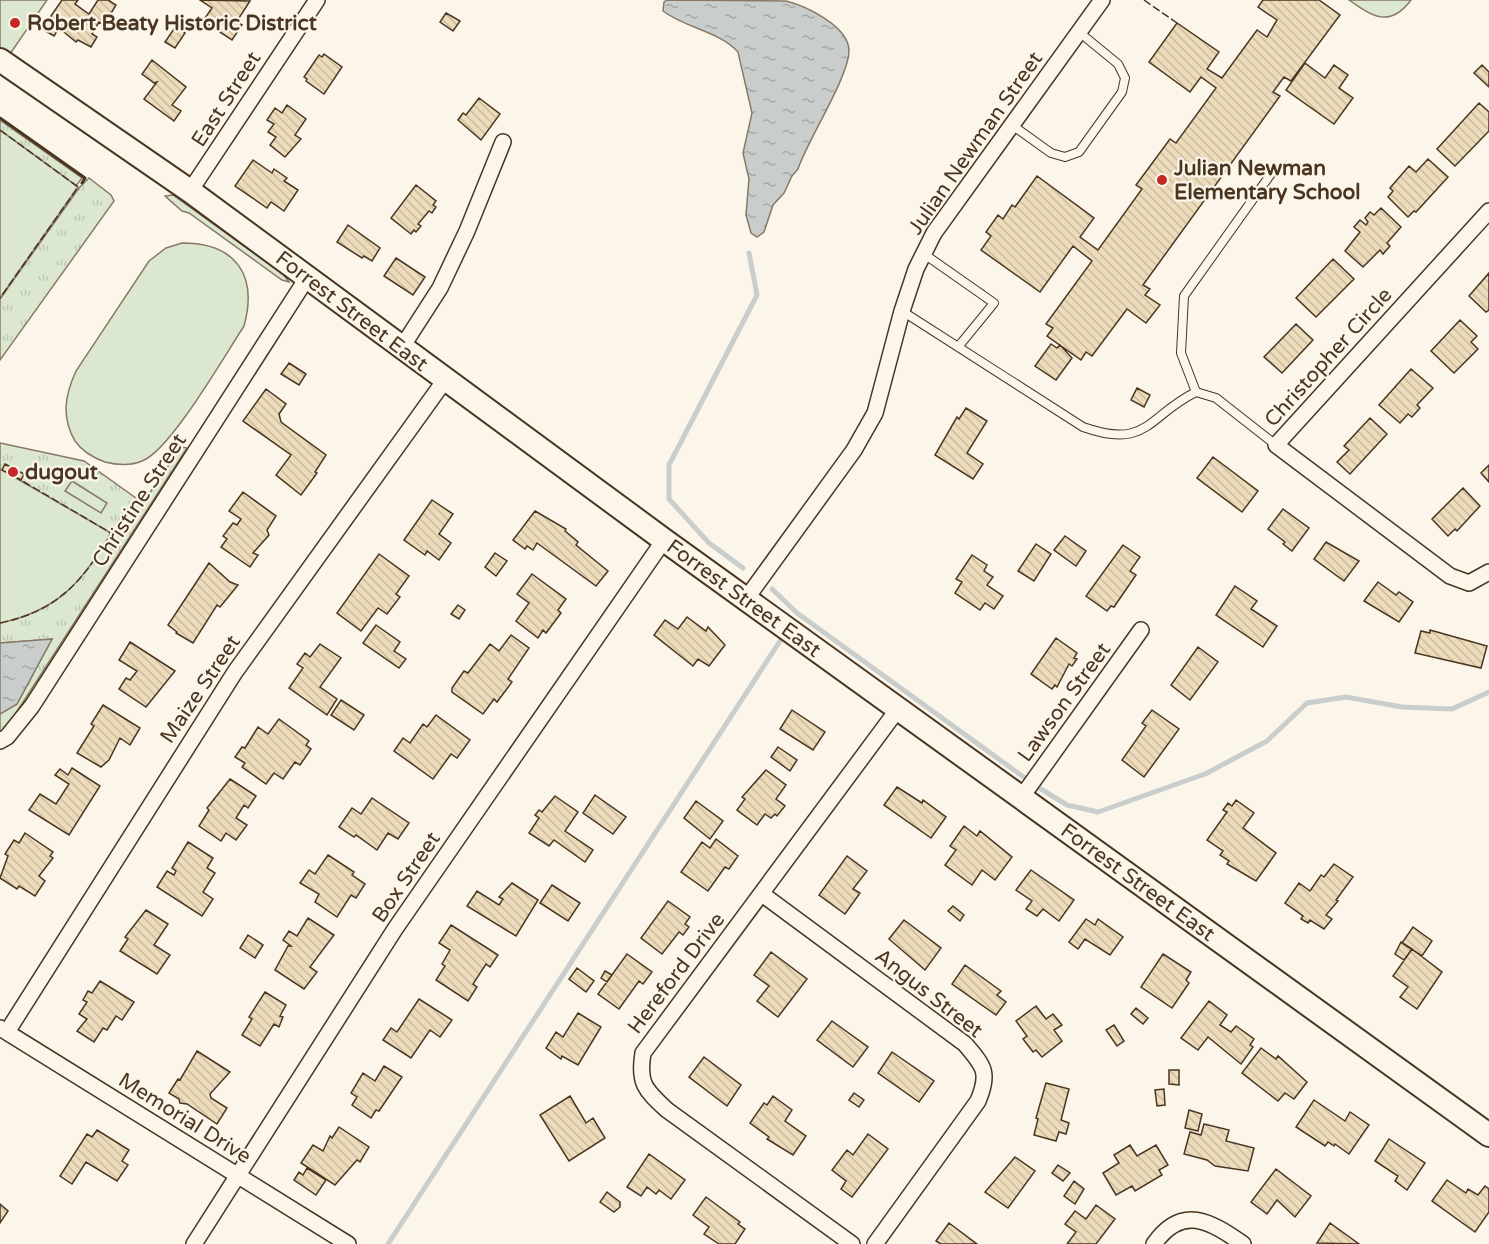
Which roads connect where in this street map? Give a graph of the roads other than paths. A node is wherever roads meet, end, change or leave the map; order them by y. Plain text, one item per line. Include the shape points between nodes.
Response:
1 (317, 0) edge
2 (1102, 0) edge
3 (1079, 32) junction
4 (0, 60) edge
5 (1012, 125) junction
6 (503, 142) dead end
7 (1274, 171) dead end
8 (190, 191) junction
9 (1489, 211) edge
10 (924, 254) junction
11 (307, 278) junction
12 (902, 311) junction
13 (402, 347) junction
14 (958, 347) junction
15 (445, 380) junction
16 (1196, 392) junction
17 (1276, 445) junction
18 (664, 540) junction
19 (1489, 572) edge
20 (746, 599) junction
21 (1142, 630) dead end
22 (898, 709) junction
23 (0, 741) edge
24 (1021, 798) junction
25 (762, 894) junction
26 (3, 1030) edge
27 (1489, 1134) edge
28 (239, 1176) junction
29 (194, 1244) edge
30 (348, 1244) edge
31 (852, 1244) edge
32 (875, 1244) edge
33 (1154, 1244) edge
34 (1242, 1244) edge

1 - 8 street, East Street
2 - 3 street, Julian Newman Street
3 - 5 street, Julian Newman Street
3 - 5 lane via 1118,64 1125,78 1122,92 1079,152 1065,157 1051,153
4 - 8 main road, Forrest Street East
5 - 10 street, Julian Newman Street via 934,233
6 - 13 street via 440,288
7 - 16 lane via 1184,296 1180,353
8 - 11 main road, Forrest Street East
9 - 17 street, Christopher Circle
10 - 12 street, Julian Newman Street
10 - 14 lane via 994,303
11 - 13 main road, Forrest Street East
11 - 23 street, Christine Street via 32,705
12 - 14 lane
12 - 20 street, Julian Newman Street via 875,413 854,450
13 - 15 main road, Forrest Street East
14 - 16 lane via 1083,427 1103,434 1123,436 1149,428 1178,401
15 - 18 main road, Forrest Street East
15 - 26 street, Maize Street via 228,682
16 - 17 lane via 1216,398
17 - 19 street, Christopher Circle via 1450,576 1470,583
18 - 20 main road, Forrest Street East
18 - 28 street, Box Street via 396,929
20 - 22 main road, Forrest Street East
21 - 24 street, Lawson Street
22 - 24 main road, Forrest Street East
22 - 25 street, Hereford Drive
24 - 27 main road, Forrest Street East
25 - 31 street, Hereford Drive via 643,1053 639,1074 650,1094 667,1110
25 - 32 street, Angus Street via 965,1044 980,1061 986,1082 978,1101
26 - 28 street, Memorial Drive
28 - 29 street, Box Street
28 - 30 street, Memorial Drive
33 - 34 street via 1171,1225 1191,1218 1210,1223

